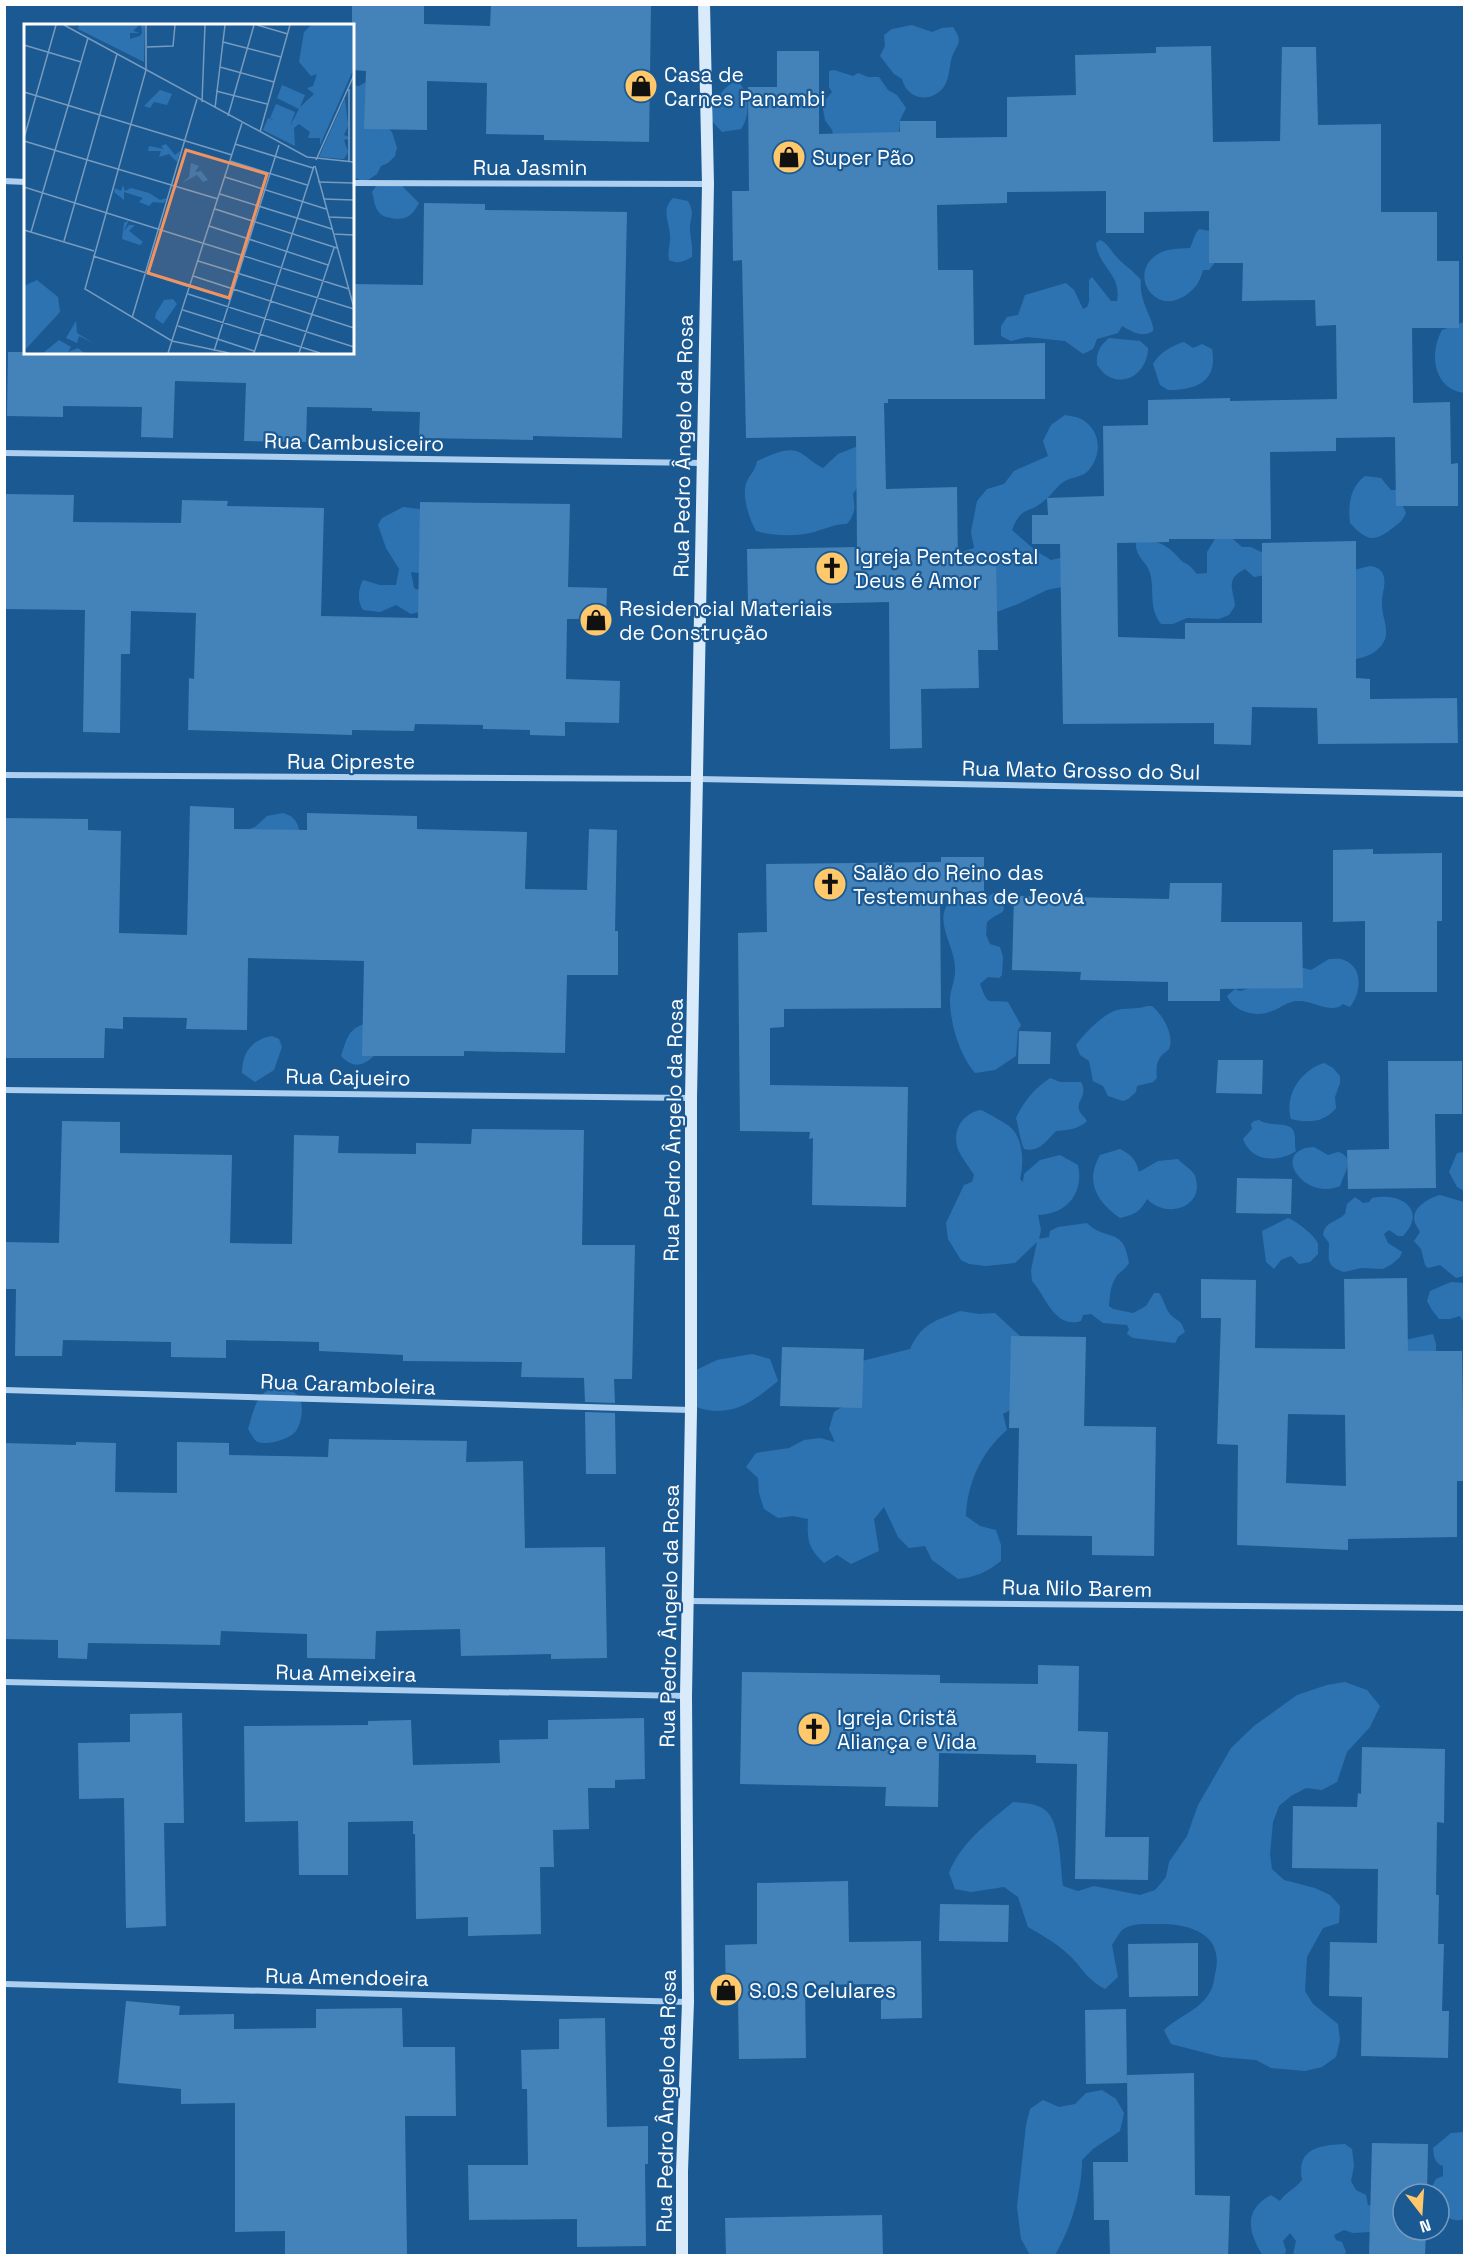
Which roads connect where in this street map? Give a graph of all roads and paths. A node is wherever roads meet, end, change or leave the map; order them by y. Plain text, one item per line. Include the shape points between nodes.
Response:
1 (704, 4) edge
2 (4, 182) edge
3 (24, 182) edge
4 (354, 183) edge
5 (708, 184) junction
6 (4, 453) edge
7 (702, 463) junction
8 (4, 775) edge
9 (698, 779) junction
10 (1464, 794) edge
11 (4, 1090) edge
12 (691, 1098) junction
13 (4, 1390) edge
14 (691, 1410) junction
15 (688, 1601) junction
16 (1464, 1608) edge
17 (4, 1682) edge
18 (686, 1696) junction
19 (4, 1984) edge
20 (688, 2002) junction
21 (682, 2256) edge

1 - 5 main road, Rua Pedro Ângelo da Rosa
2 - 3 street
4 - 5 street, Rua Jasmin
5 - 7 main road, Rua Pedro Ângelo da Rosa
6 - 7 street, Rua Cambusiceiro
7 - 9 main road, Rua Pedro Ângelo da Rosa
8 - 9 street, Rua Cipreste
9 - 10 street, Rua Mato Grosso do Sul
9 - 12 main road, Rua Pedro Ângelo da Rosa
11 - 12 street, Rua Cajueiro
12 - 14 main road, Rua Pedro Ângelo da Rosa
13 - 14 street, Rua Caramboleira
14 - 15 main road, Rua Pedro Ângelo da Rosa
15 - 16 street, Rua Nilo Barem
15 - 18 main road, Rua Pedro Ângelo da Rosa
17 - 18 street, Rua Ameixeira
18 - 20 main road, Rua Pedro Ângelo da Rosa
19 - 20 street, Rua Amendoeira
20 - 21 main road, Rua Pedro Ângelo da Rosa

